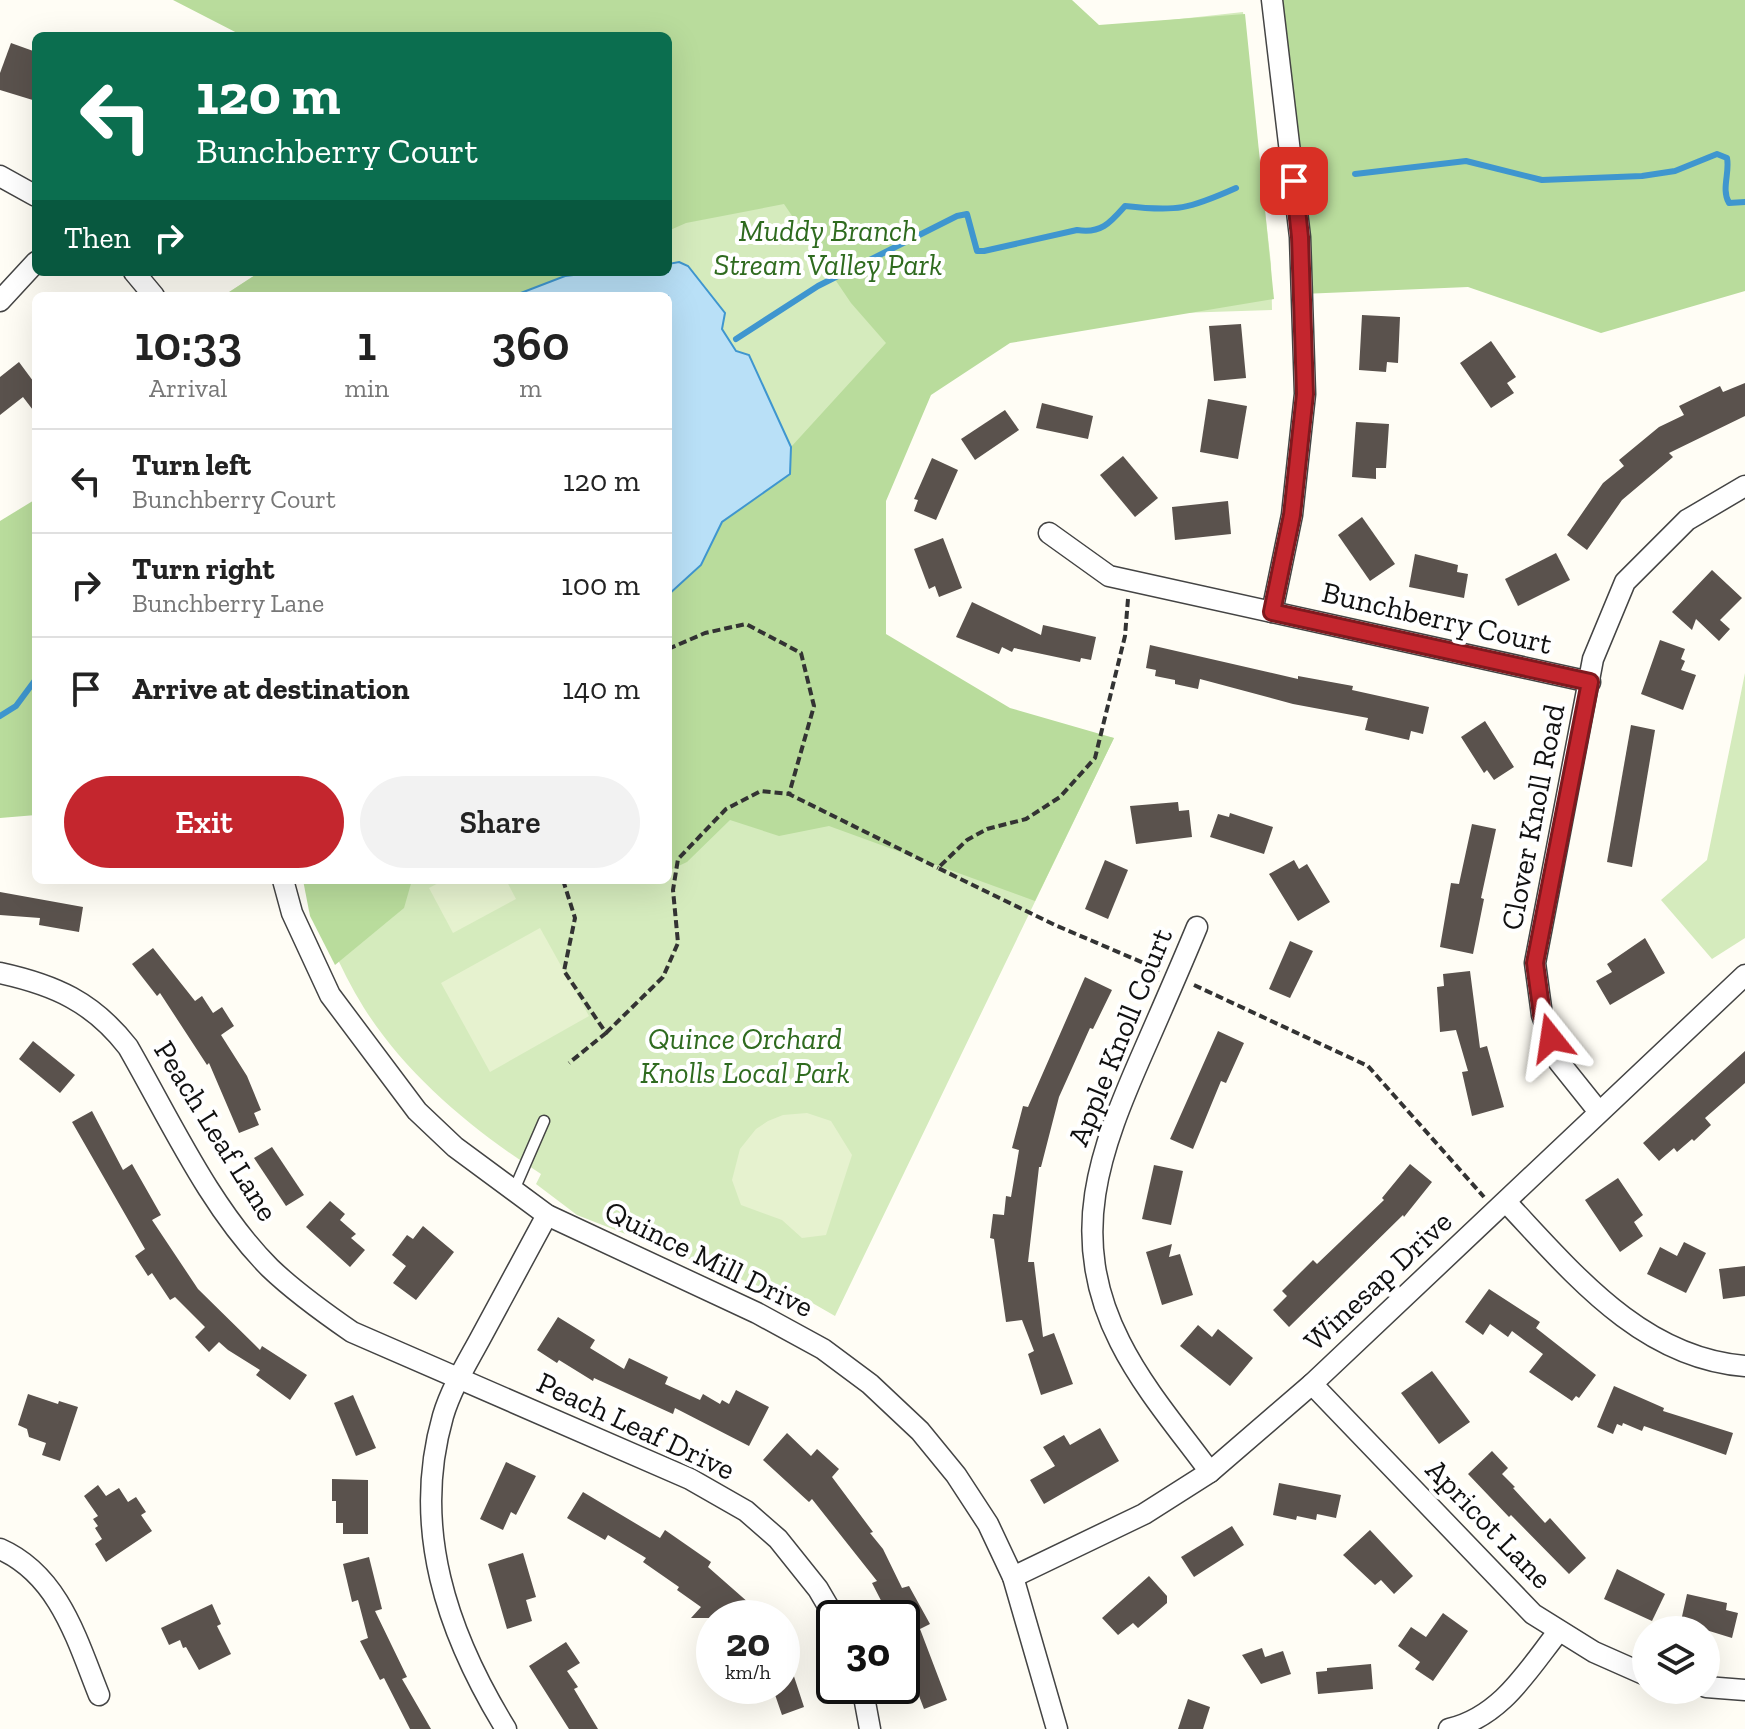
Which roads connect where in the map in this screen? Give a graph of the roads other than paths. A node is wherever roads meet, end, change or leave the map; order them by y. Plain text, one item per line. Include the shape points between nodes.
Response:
1 (1272, 0) edge
2 (0, 176) edge
3 (32, 194) edge
4 (32, 266) edge
5 (137, 276) edge
6 (151, 292) edge
7 (0, 301) edge
8 (1745, 486) edge
9 (1049, 533) dead end
10 (1272, 612) junction
11 (1590, 682) junction
12 (284, 884) edge
13 (1197, 927) dead end
14 (0, 973) edge
15 (1745, 975) edge
16 (1599, 1112) junction
17 (544, 1121) dead end
18 (514, 1190) junction
19 (1500, 1208) junction
20 (547, 1215) junction
21 (1745, 1366) edge
22 (459, 1378) junction
23 (1312, 1384) junction
24 (1210, 1472) junction
25 (0, 1549) edge
26 (1013, 1577) junction
27 (824, 1600) edge
28 (1558, 1632) junction
29 (1632, 1670) edge
30 (1720, 1688) edge
31 (1745, 1690) edge
32 (99, 1695) dead end
33 (865, 1704) edge
34 (506, 1729) edge
35 (870, 1729) edge
36 (1057, 1729) edge
37 (1449, 1729) edge

1 - 10 street via 1300,237 1305,394 1292,515
2 - 3 street
4 - 7 street
5 - 6 street
8 - 11 street, Clover Knoll Road via 1687,520 1625,582 1593,659
9 - 10 street, Bunchberry Court via 1109,576
10 - 11 street, Bunchberry Court
11 - 16 street, Clover Knoll Road via 1535,963 1542,1015 1559,1062
12 - 18 street, Quince Mill Drive via 330,995 408,1100 455,1147
13 - 24 street, Apple Knoll Court via 1113,1120 1093,1198 1092,1239 1096,1273 1118,1340
14 - 22 street, Peach Leaf Lane via 82,1001 112,1027 242,1237 302,1297 352,1332
15 - 16 street, Winesap Drive
16 - 19 street, Winesap Drive
17 - 18 lane
18 - 20 street, Quince Mill Drive
19 - 21 street via 1624,1319 1680,1350
19 - 23 street, Winesap Drive
20 - 22 street
20 - 26 street, Quince Mill Drive via 757,1313 823,1349 870,1384 920,1431 956,1475 988,1524
22 - 27 street, Peach Leaf Drive via 690,1479 746,1511 778,1539
22 - 34 street via 440,1430 431,1526 442,1594 482,1690
23 - 24 street, Winesap Drive
23 - 28 street, Apricot Lane via 1533,1614
24 - 26 street, Winesap Drive via 1144,1514
25 - 32 street via 44,1581 69,1619
26 - 36 street, Quince Mill Drive
28 - 29 street, Apricot Lane
28 - 37 street via 1507,1697 1485,1715
30 - 31 street
33 - 35 street

